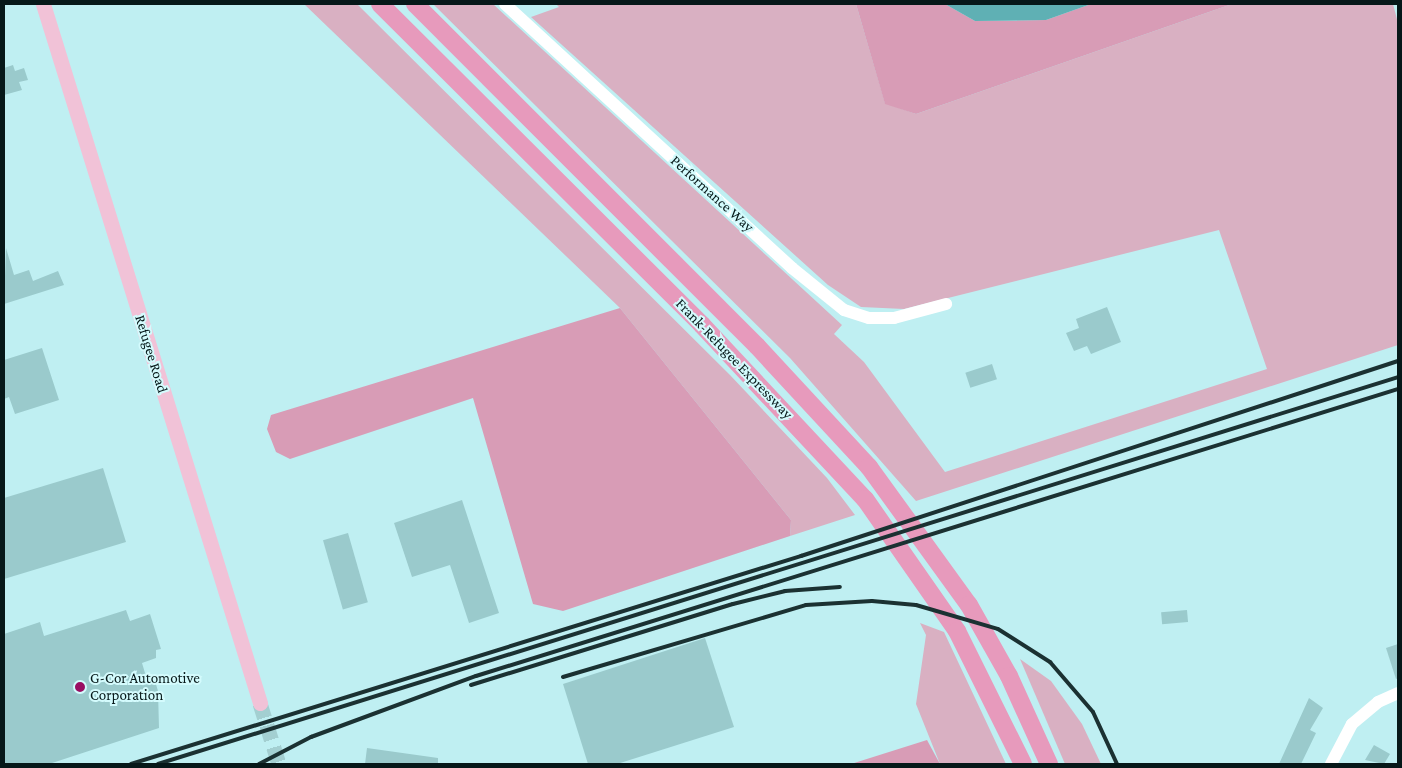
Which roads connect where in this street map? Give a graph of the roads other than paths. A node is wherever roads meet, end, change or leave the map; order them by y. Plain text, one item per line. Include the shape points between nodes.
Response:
1 (43, 4) edge
2 (380, 4) edge
3 (415, 4) edge
4 (505, 4) edge
5 (946, 304) dead end
6 (1398, 693) edge
7 (260, 703) tunnel mouth
8 (1023, 764) edge
9 (1049, 764) edge
10 (1331, 764) edge

1 - 7 main road, Refugee Road
2 - 8 highway, Frank-Refugee Expressway via 702,325 841,471 933,593 998,710
3 - 9 highway, Frank-Refugee Expressway via 757,346 869,467 949,574 1024,708
4 - 5 street, Performance Way via 792,268 844,310 869,318 894,318
6 - 10 street via 1378,702 1352,724

